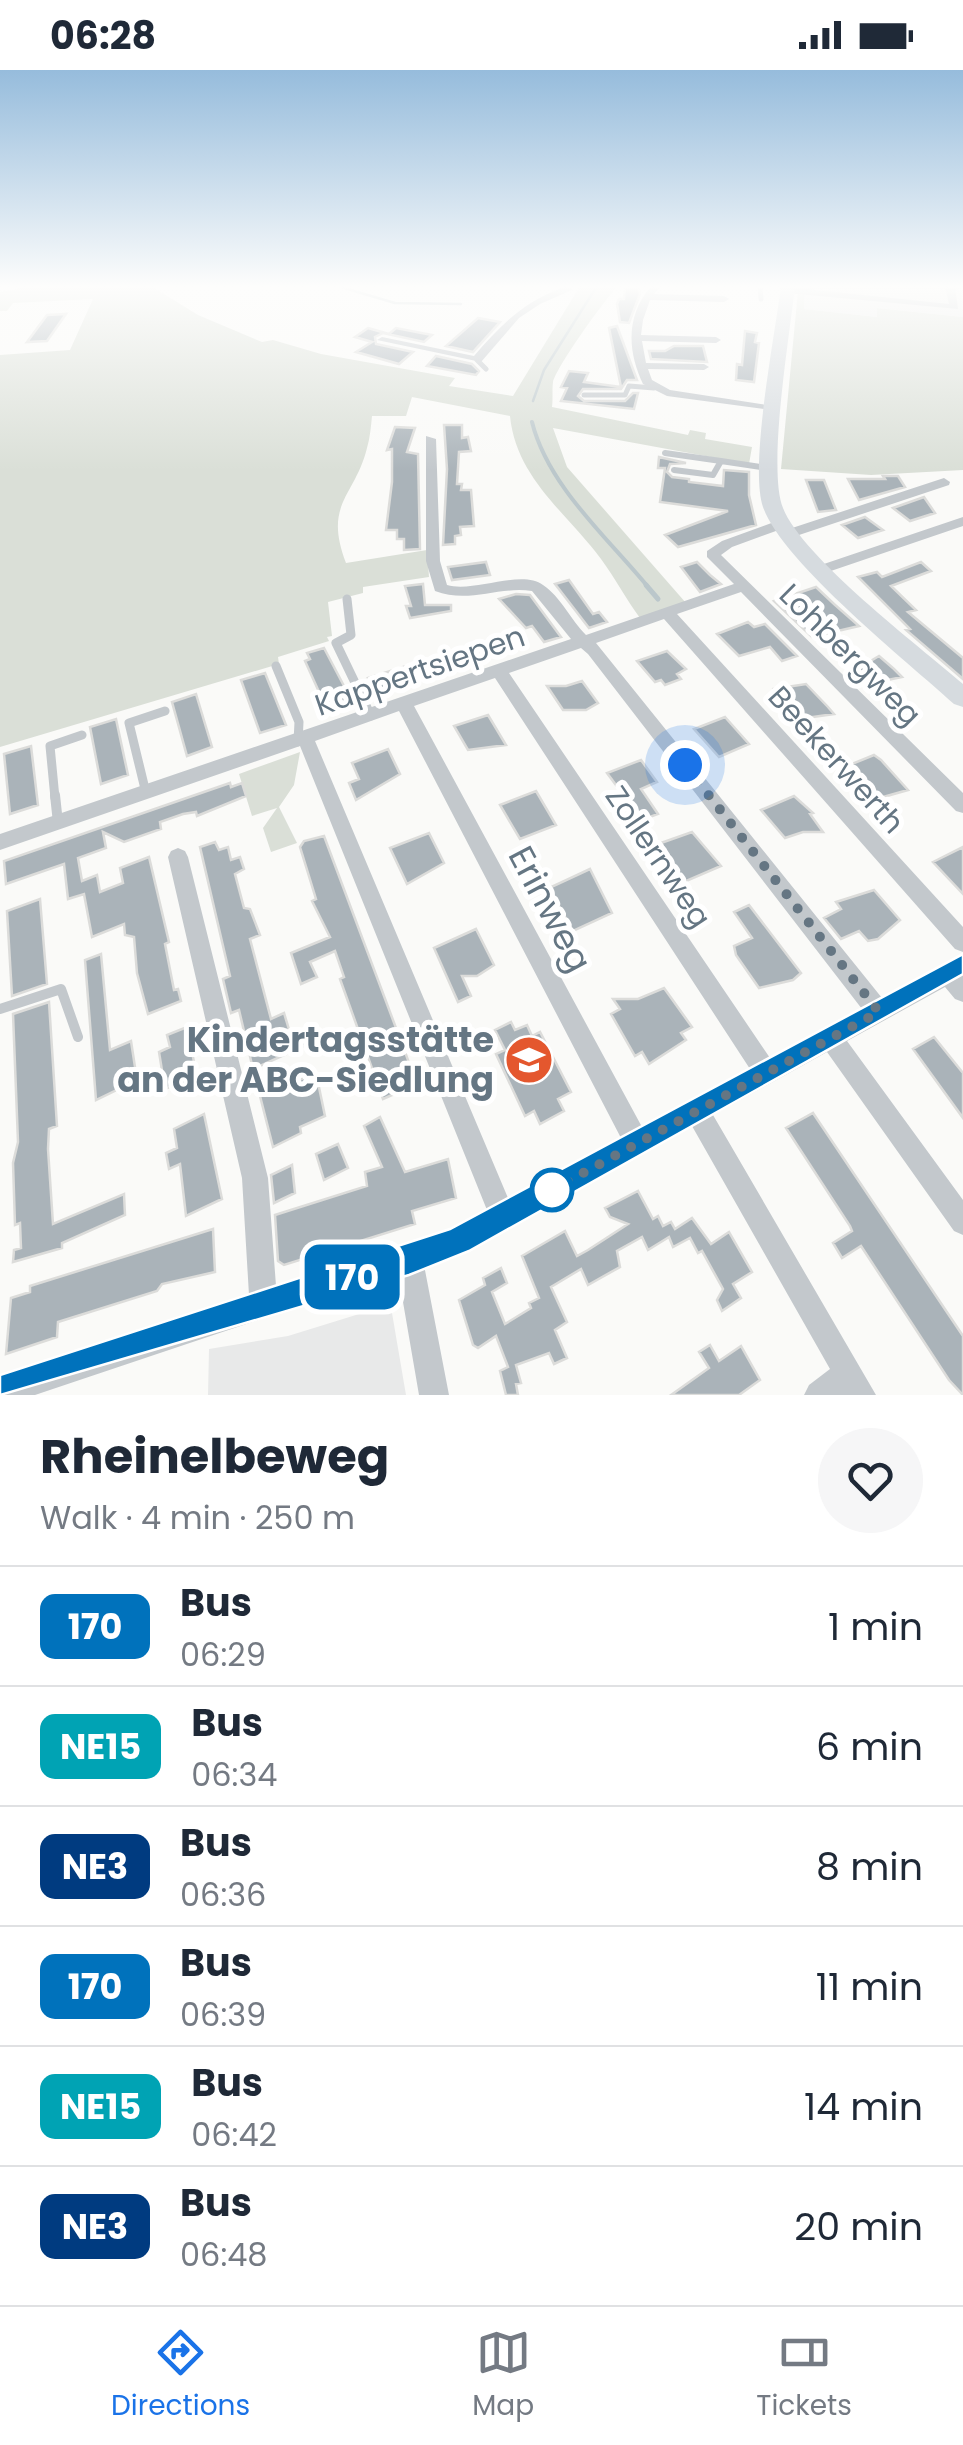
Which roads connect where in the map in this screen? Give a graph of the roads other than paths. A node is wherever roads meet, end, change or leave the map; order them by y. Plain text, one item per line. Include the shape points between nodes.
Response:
1 (414, 348) edge
2 (492, 348) edge
3 (637, 348) edge
4 (781, 348) edge
5 (640, 366) junction
6 (704, 367) dead end
7 (654, 388) junction
8 (584, 395) dead end
9 (774, 409) junction
10 (430, 438) dead end
11 (665, 453) dead end
12 (721, 461) junction
13 (768, 468) junction
14 (674, 470) dead end
15 (944, 482) dead end
16 (963, 521) edge
17 (784, 529) junction
18 (820, 570) junction
19 (741, 587) junction
20 (347, 599) dead end
21 (668, 614) junction
22 (586, 643) junction
23 (276, 666) dead end
24 (500, 673) junction
25 (963, 698) edge
26 (405, 706) junction
27 (164, 711) dead end
28 (371, 716) junction
29 (82, 736) dead end
30 (302, 740) junction
31 (146, 793) junction
32 (963, 805) edge
33 (58, 822) junction
34 (0, 842) edge
35 (178, 856) dead end
36 (963, 942) edge
37 (958, 977) edge
38 (0, 1010) edge
39 (879, 1012) junction
40 (78, 1037) dead end
41 (831, 1039) junction
42 (766, 1074) junction
43 (697, 1111) junction
44 (637, 1144) junction
45 (503, 1217) junction
46 (963, 1222) edge
47 (409, 1260) junction
48 (264, 1305) junction
49 (855, 1384) edge
50 (0, 1392) edge
51 (434, 1395) edge
52 (819, 1395) edge

1 - 2 street via 481,364
3 - 5 street
4 - 9 main road
5 - 6 street
5 - 7 street
7 - 8 lane
7 - 9 street
9 - 13 main road
10 - 22 street via 433,561 440,588 537,587
11 - 12 lane
12 - 13 lane
12 - 14 lane via 713,474
13 - 17 main road via 767,487
15 - 17 street
16 - 18 street
17 - 18 main road
17 - 19 street via 712,554
18 - 25 main road
19 - 21 street, Kappertsiepen
19 - 32 street, Lohbergweg
20 - 28 lane via 351,634 336,643
21 - 22 street, Kappertsiepen
21 - 36 street, Beekerwerth
22 - 24 street, Kappertsiepen
22 - 39 street
23 - 30 lane
24 - 26 street, Kappertsiepen
24 - 42 street, Zollernweg
26 - 28 street, Kappertsiepen
26 - 44 street, Erinweg
27 - 31 lane via 130,722
28 - 30 street, Kappertsiepen
29 - 33 lane via 50,746
30 - 31 street, Kappertsiepen
30 - 45 street
31 - 33 street, Kappertsiepen
33 - 34 street, Kappertsiepen
35 - 48 street via 255,1178
37 - 39 street
38 - 40 lane via 61,988
39 - 41 street
41 - 42 street
41 - 46 street
42 - 43 street
43 - 44 street
43 - 49 street
44 - 45 street
45 - 47 street
47 - 48 street
47 - 51 street
48 - 50 street
49 - 52 street

